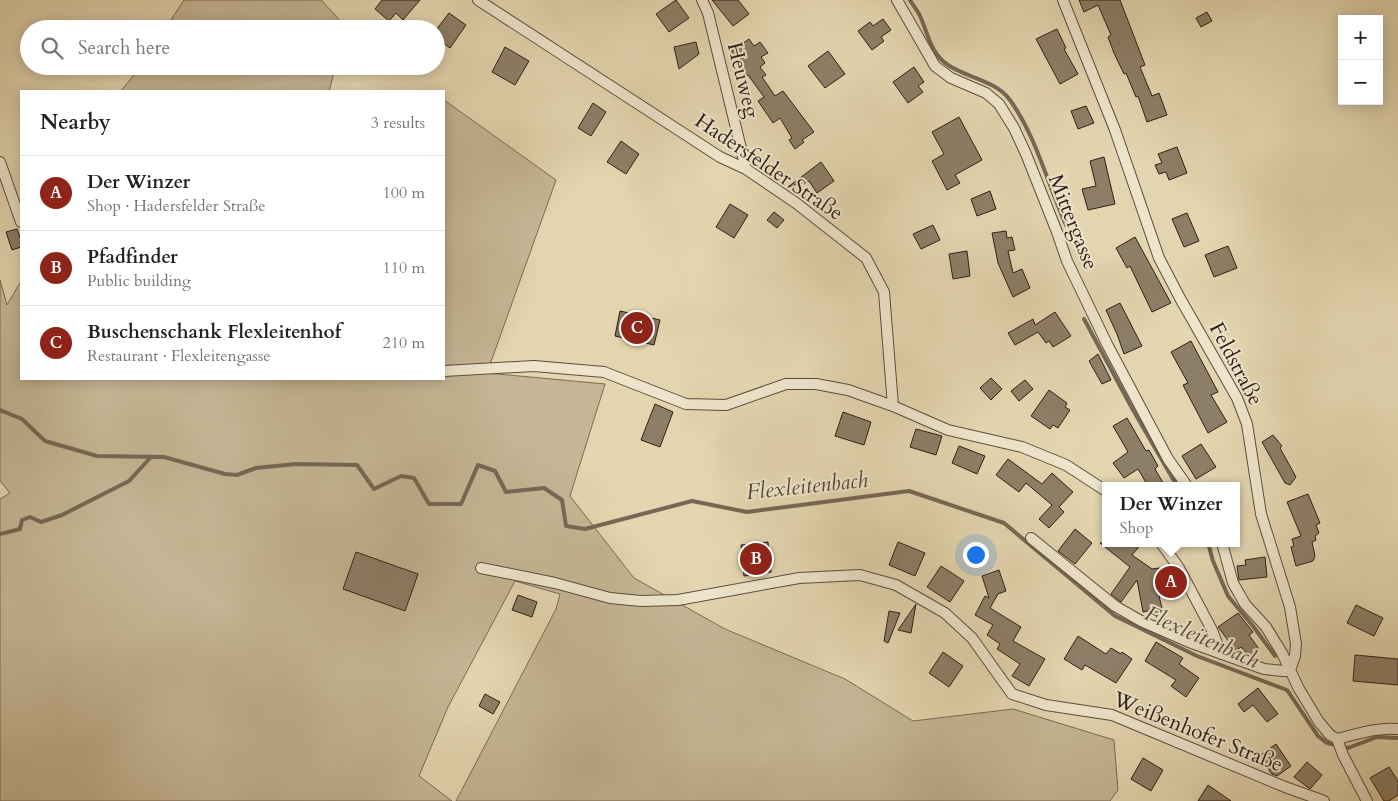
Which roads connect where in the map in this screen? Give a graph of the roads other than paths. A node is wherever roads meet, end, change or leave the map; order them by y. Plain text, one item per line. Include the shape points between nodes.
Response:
1 (478, 0) edge
2 (702, 0) edge
3 (897, 0) edge
4 (1063, 0) edge
5 (0, 162) edge
6 (746, 169) junction
7 (20, 219) edge
8 (445, 371) edge
9 (893, 406) junction
10 (1184, 482) edge
11 (1102, 488) edge
12 (1031, 538) dead end
13 (1164, 547) edge
14 (1223, 547) edge
15 (481, 568) dead end
16 (1221, 654) junction
17 (1290, 670) junction
18 (1398, 729) edge
19 (1337, 739) junction
20 (1324, 801) edge
21 (1367, 801) edge

1 - 6 street, Hadersfelder Straße via 720,157
2 - 6 street, Heuweg
3 - 10 street, Mittergasse via 935,66 952,78 986,93 999,104 1014,128 1067,262 1168,459
4 - 17 street, Feldstraße via 1115,130 1159,258 1237,398 1247,424 1261,514 1290,607 1296,644
5 - 7 street
6 - 9 street, Hadersfelder Straße via 866,258 884,292
8 - 9 street via 534,366 604,372 686,404 726,405 786,384 816,384 848,390
9 - 11 street via 948,430 1022,447 1066,465
12 - 16 street via 1116,606 1141,621
13 - 16 street via 1180,568
14 - 17 street via 1233,583 1245,604 1266,627
15 - 20 street, Weißenhofer Straße via 610,598 641,602 678,600 799,578 860,575 896,585 945,613 972,638 1012,694 1046,705 1112,715
16 - 17 street via 1264,669
17 - 19 street via 1314,715
18 - 19 street via 1372,730
19 - 21 street

